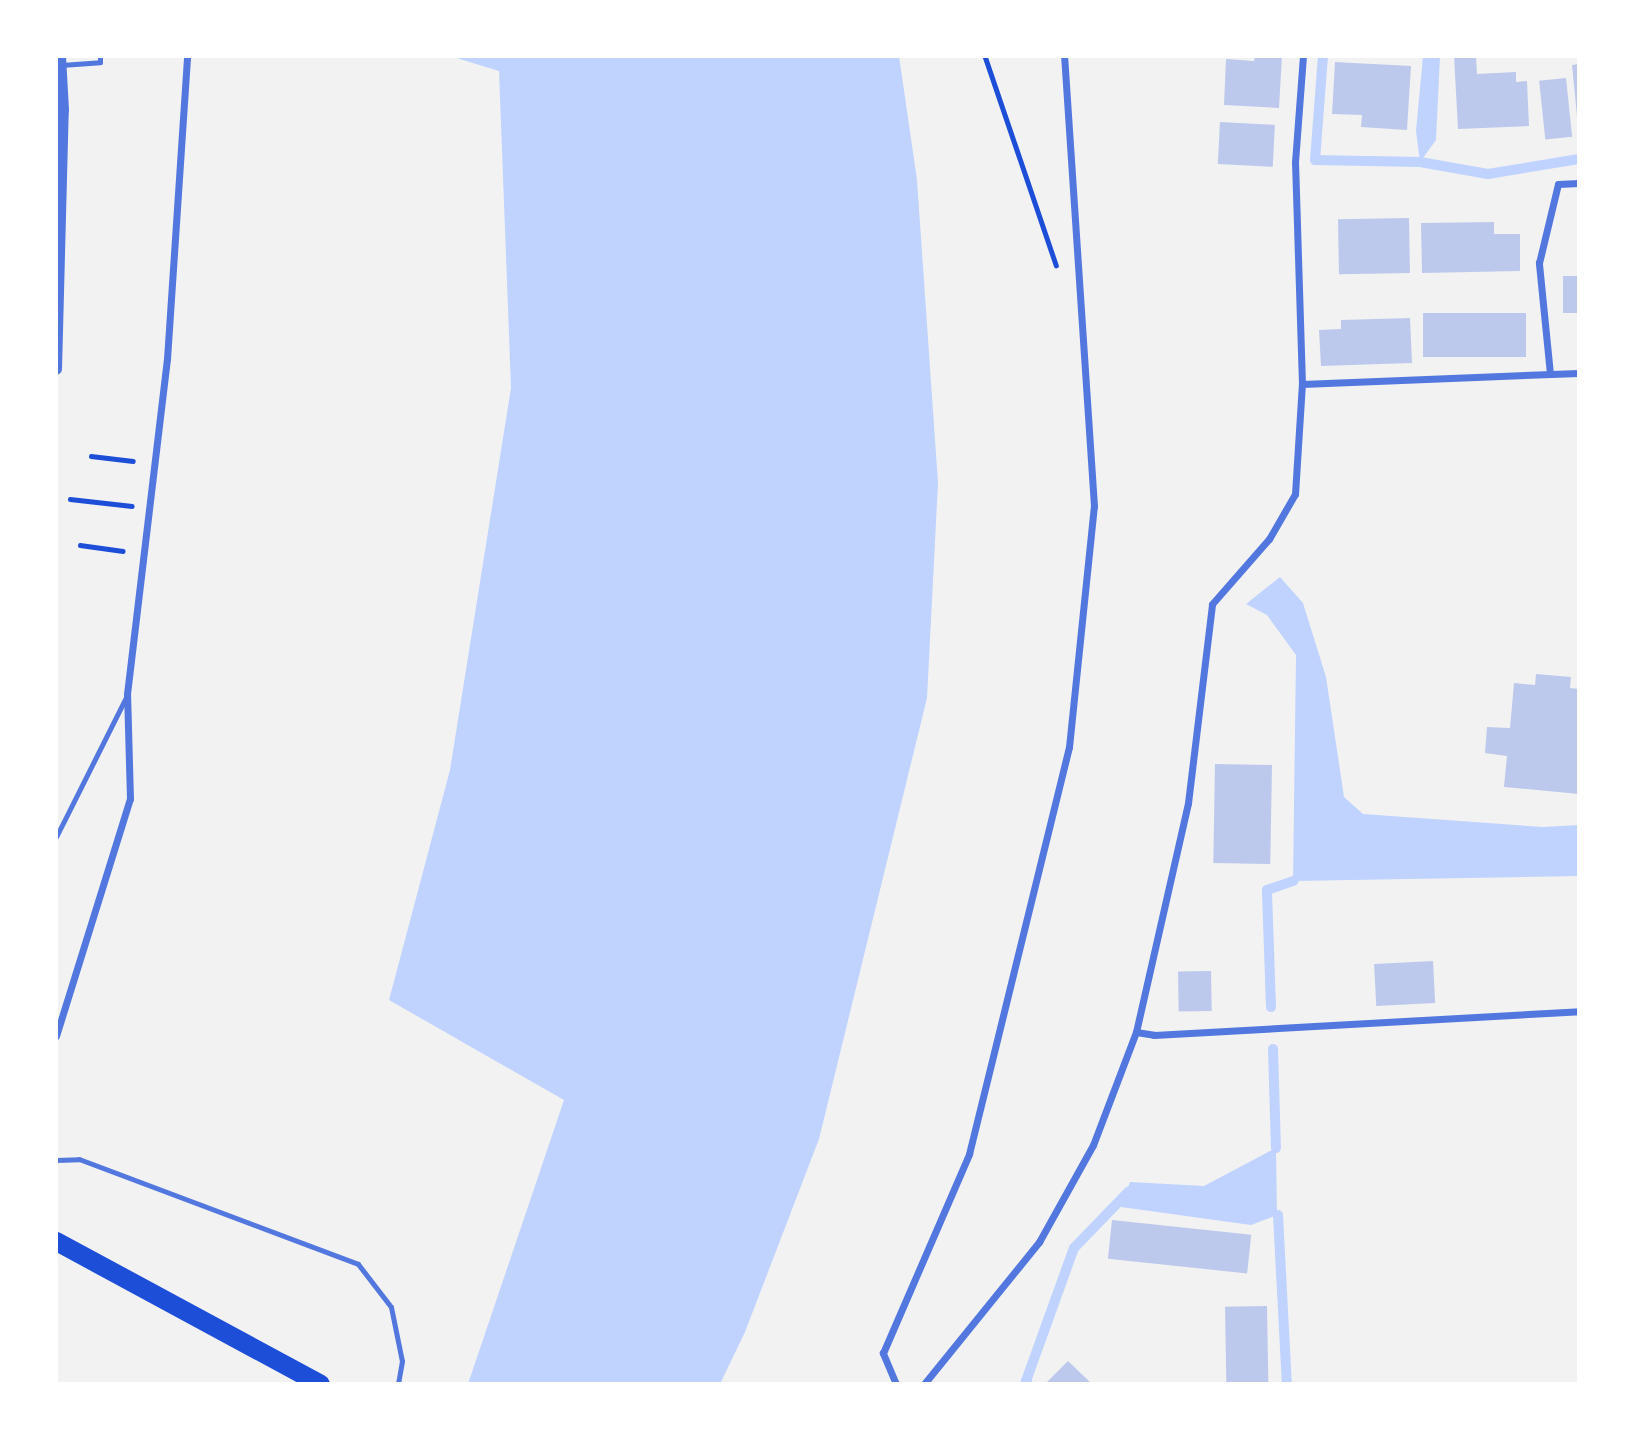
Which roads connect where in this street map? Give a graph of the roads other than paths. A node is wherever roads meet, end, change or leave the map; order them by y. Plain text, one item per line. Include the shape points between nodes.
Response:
1 (100, 56) edge
2 (187, 56) edge
3 (1064, 56) edge
4 (1303, 56) edge
5 (61, 61) edge
6 (1579, 183) edge
7 (56, 369) edge
8 (1579, 373) edge
9 (1550, 374) junction
10 (1302, 384) junction
11 (127, 694) junction
12 (56, 837) edge
13 (1579, 1011) edge
14 (1136, 1032) junction
15 (56, 1036) edge
16 (56, 1160) edge
17 (56, 1241) edge
18 (320, 1384) edge
19 (398, 1384) edge
20 (896, 1384) edge
21 (924, 1384) edge

1 - 5 lane via 100,62
2 - 11 street via 167,359
3 - 20 street via 1094,506 1069,747 969,1154 883,1353
4 - 10 street via 1295,162
5 - 7 street
6 - 9 street via 1558,184 1539,263
8 - 9 street
9 - 10 street
10 - 14 street via 1295,494 1269,539 1212,604 1188,803
11 - 12 lane
11 - 15 street via 130,799
13 - 14 street via 1154,1035
14 - 21 street via 1093,1145 1039,1242
16 - 19 lane via 79,1159 358,1264 391,1307 402,1361
17 - 18 highway

